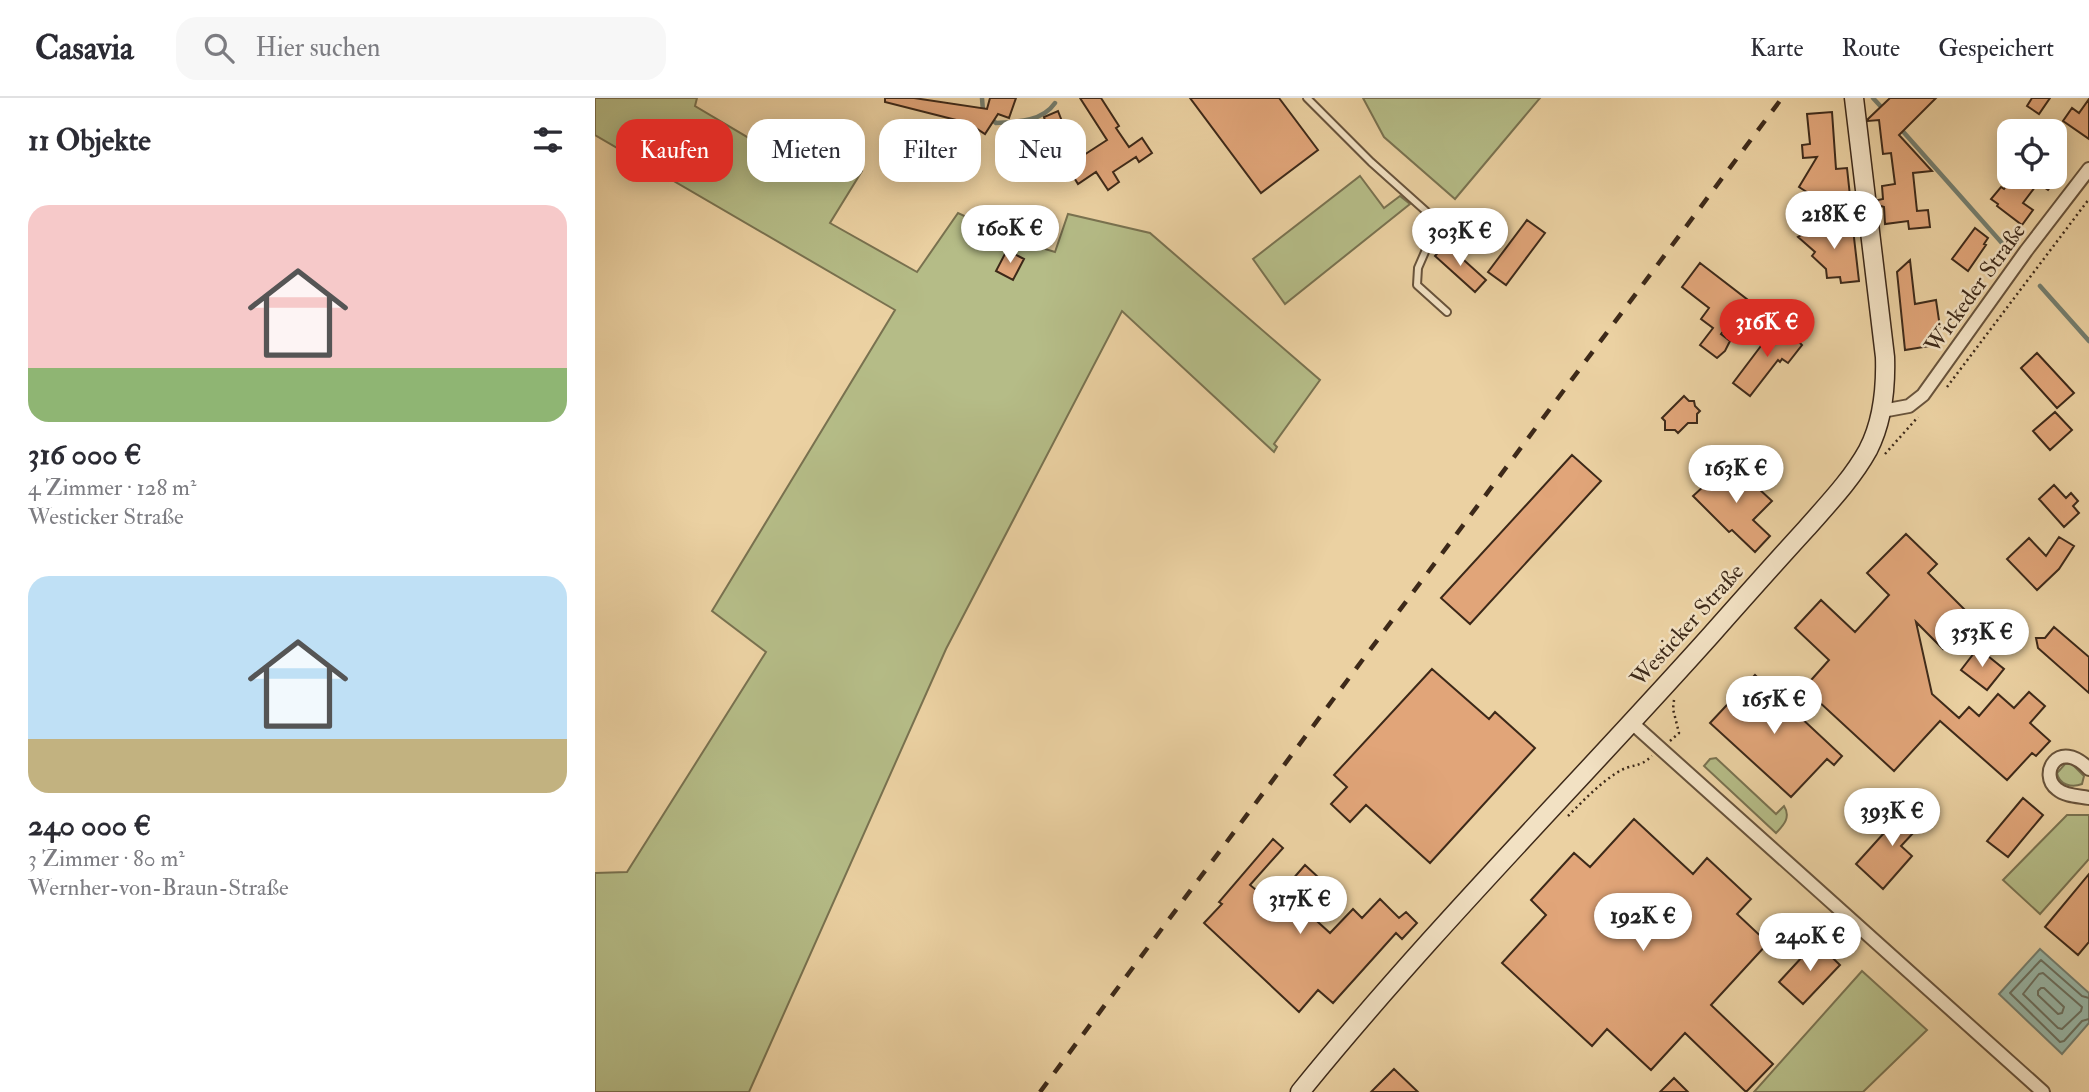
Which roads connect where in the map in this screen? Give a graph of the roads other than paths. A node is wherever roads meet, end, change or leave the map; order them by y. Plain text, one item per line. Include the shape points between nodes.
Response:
1 (1307, 98) edge
2 (1854, 98) edge
3 (2089, 169) edge
4 (1447, 312) dead end
5 (1882, 411) junction
6 (1632, 723) junction
7 (2089, 769) edge
8 (2089, 798) edge
9 (1300, 1092) edge
10 (2043, 1092) edge

1 - 4 lane via 1439,222 1417,268 1417,285
2 - 5 main road, Westicker Straße via 1885,357
3 - 5 street, Wickeder Straße via 1923,395 1909,406
5 - 6 main road, Westicker Straße via 1868,449 1844,485
6 - 9 main road, Westicker Straße via 1457,908
6 - 10 street
7 - 8 street via 2068,754 2052,764 2049,774 2058,791

